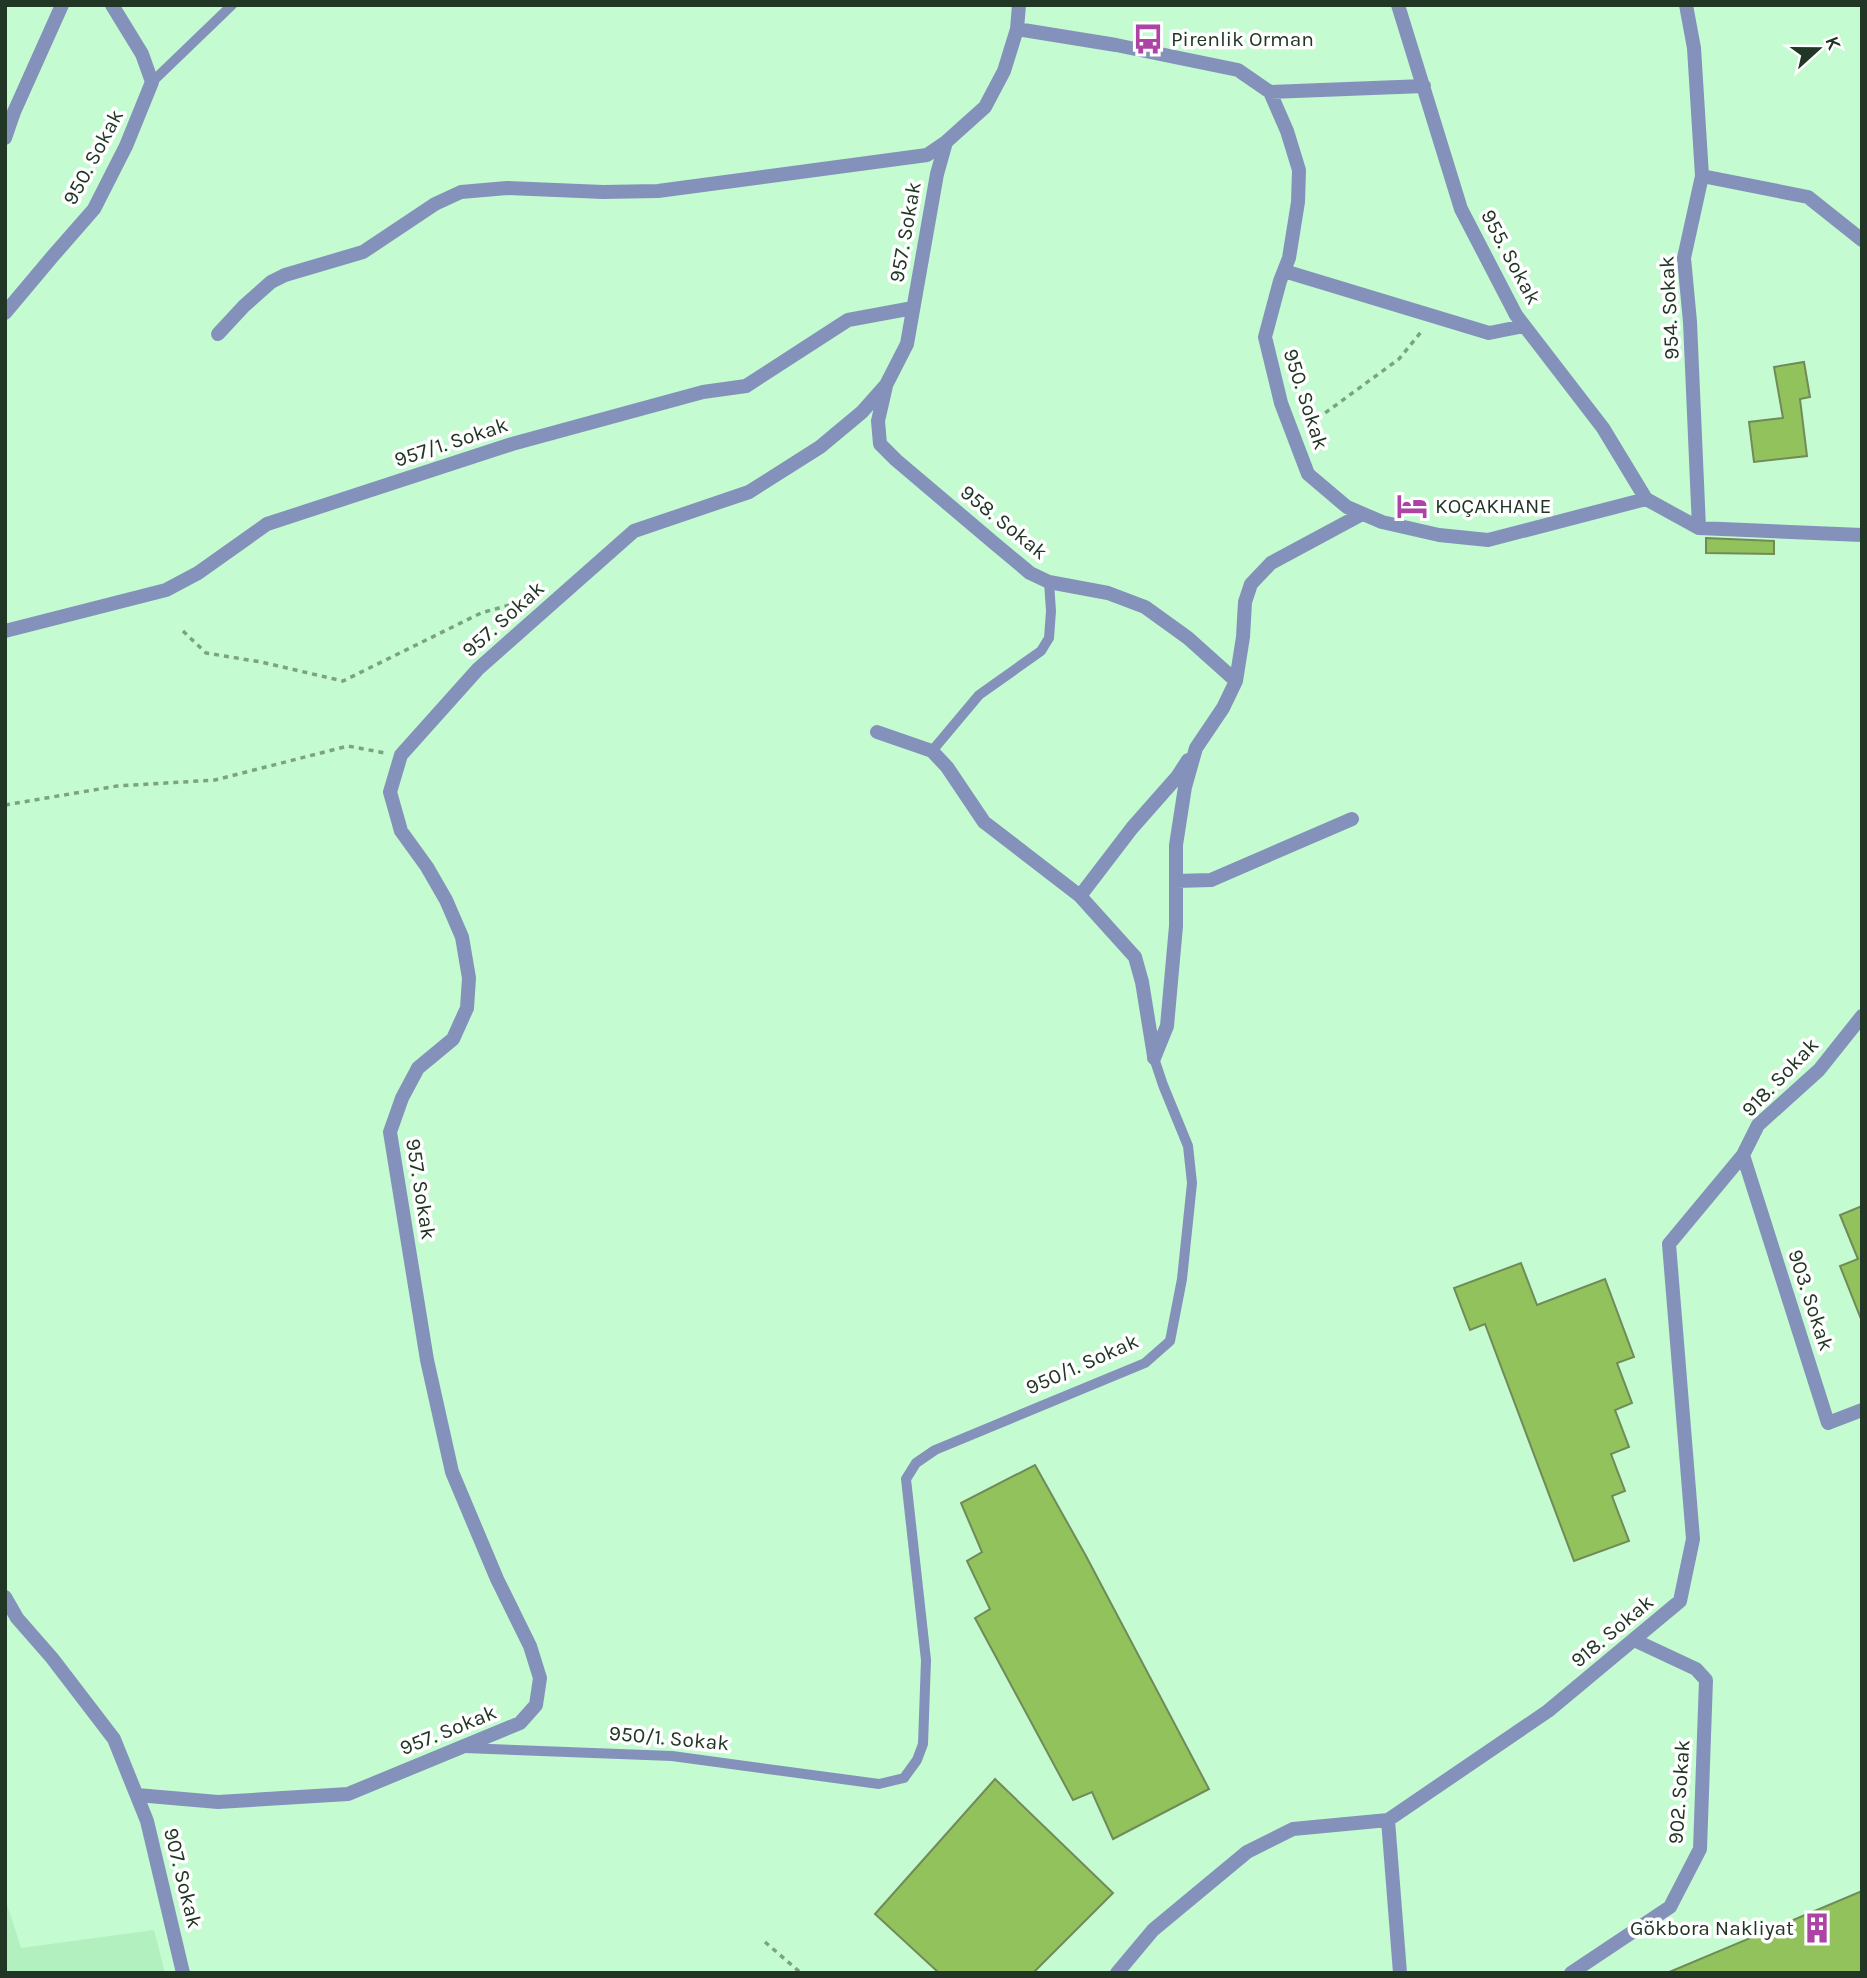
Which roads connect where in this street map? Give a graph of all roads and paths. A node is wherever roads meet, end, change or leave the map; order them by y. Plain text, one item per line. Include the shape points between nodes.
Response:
1 (62, 5) edge
2 (112, 5) edge
3 (232, 5) edge
4 (1019, 5) edge
5 (1398, 5) edge
6 (1686, 5) edge
7 (1017, 29) junction
8 (152, 82) junction
9 (1424, 86) junction
10 (1270, 92) junction
11 (5, 138) edge
12 (946, 142) junction
13 (1702, 176) junction
14 (1862, 240) edge
15 (1284, 271) junction
16 (913, 308) junction
17 (5, 313) edge
18 (1433, 317) junction
19 (1524, 326) junction
20 (218, 334) dead end
21 (886, 385) junction
22 (1292, 431) junction
23 (1646, 499) junction
24 (1362, 514) junction
25 (1699, 528) junction
26 (1862, 534) edge
27 (1049, 582) junction
28 (530, 600) dead end
29 (5, 631) edge
30 (183, 631) dead end
31 (1236, 681) junction
32 (877, 732) dead end
33 (1196, 748) junction
34 (933, 751) junction
35 (401, 755) junction
36 (5, 805) edge
37 (1352, 819) dead end
38 (1176, 881) junction
39 (1080, 896) junction
40 (1862, 1016) edge
41 (1154, 1058) junction
42 (1743, 1155) junction
43 (1862, 1410) edge
44 (5, 1597) edge
45 (1634, 1640) junction
46 (460, 1748) junction
47 (137, 1795) junction
48 (1388, 1820) junction
49 (765, 1942) dead end
50 (183, 1973) edge
51 (801, 1973) edge
52 (1117, 1973) edge
53 (1400, 1973) edge
54 (1572, 1973) edge

1 - 11 street
2 - 8 street via 142,54
3 - 8 lane
4 - 7 street
5 - 9 street, 955. Sokak
6 - 13 street, 954. Sokak via 1694,48
7 - 10 street via 1238,70
7 - 12 street via 1004,71 985,107
8 - 17 street, 950. Sokak via 127,146 94,209
9 - 10 street
9 - 19 street, 955. Sokak via 1461,209
10 - 15 street, 950. Sokak via 1299,170 1298,202
12 - 16 street, 957. Sokak
12 - 20 street via 927,155 658,191 508,188 461,192 435,204 363,253 271,282
13 - 14 street via 1808,197
13 - 25 street, 954. Sokak via 1684,258
15 - 18 street
15 - 22 street, 950. Sokak via 1265,337
16 - 21 street, 957. Sokak via 906,344
16 - 29 street, 957/1. Sokak via 848,320 746,386 703,392 512,444 267,524 166,590
18 - 19 street via 1489,334
18 - 22 path via 1399,359 1321,416
19 - 23 street, 955. Sokak via 1603,428
21 - 27 street, 958. Sokak via 877,421 880,444 1030,573
21 - 35 street, 957. Sokak via 820,447 749,492 634,531 478,669
22 - 24 street, 950. Sokak via 1308,474 1346,507
23 - 24 street, 950. Sokak via 1488,540 1438,535
23 - 25 street
24 - 31 street via 1272,563 1251,584
25 - 26 street
27 - 31 street, 958. Sokak via 1108,593 1145,607
27 - 34 lane via 1049,638 1041,651 979,695
28 - 30 path via 481,613 343,681 206,653
31 - 33 street
32 - 34 street
33 - 38 street via 1185,787
33 - 39 street
34 - 39 street via 984,822
35 - 36 path via 348,747 215,780 117,786
35 - 46 street, 957. Sokak via 390,792 401,831 446,900 462,937 469,978 467,1009 453,1039 418,1068 390,1132 427,1360 452,1472 540,1678 536,1704 520,1723
37 - 38 street via 1211,880
38 - 41 street via 1167,1026
39 - 41 street via 1135,957
40 - 42 street, 918. Sokak via 1819,1070 1758,1125
41 - 46 lane, 950/1. Sokak via 1188,1146 1192,1183 1170,1341 1145,1363 916,1462 906,1479 926,1660 923,1744 904,1778 879,1784 672,1756
42 - 43 street, 903. Sokak via 1828,1423
42 - 45 street, 918. Sokak via 1669,1244 1693,1539 1680,1601
44 - 47 street via 114,1739
45 - 48 street, 918. Sokak via 1548,1711
45 - 54 street, 902. Sokak via 1696,1669 1706,1679 1700,1849 1670,1907
46 - 47 street, 957. Sokak via 348,1794 218,1802
47 - 50 street, 907. Sokak
48 - 52 street, 918. Sokak via 1293,1829 1247,1852 1153,1930
48 - 53 street
49 - 51 path

